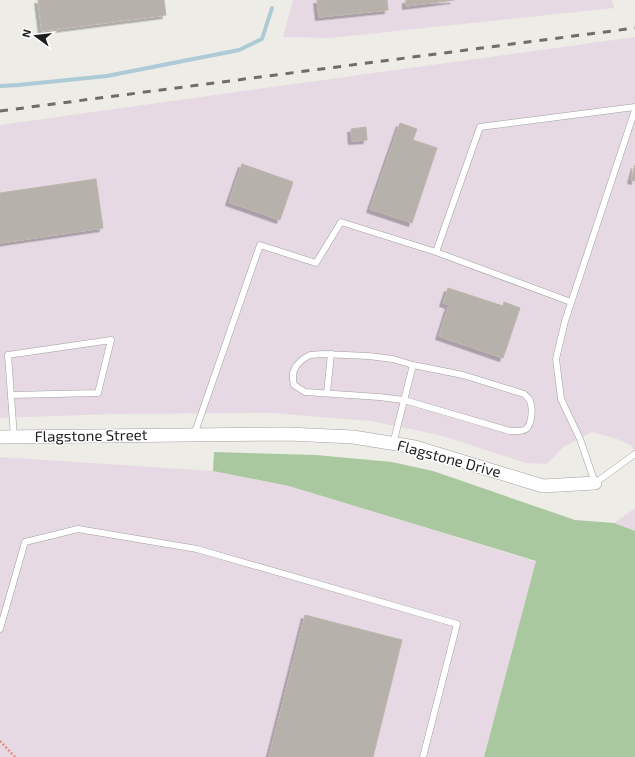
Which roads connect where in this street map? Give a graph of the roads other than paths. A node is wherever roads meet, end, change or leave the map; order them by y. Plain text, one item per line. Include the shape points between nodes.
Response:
1 (635, 108) edge
2 (436, 252) junction
3 (571, 302) junction
4 (331, 354) junction
5 (413, 365) junction
6 (327, 393) junction
7 (11, 395) junction
8 (404, 400) junction
9 (188, 435) junction
10 (0, 437) edge
11 (14, 437) junction
12 (393, 444) junction
13 (635, 454) edge
14 (595, 483) junction
15 (0, 629) edge
16 (423, 757) edge

1 - 2 lane via 480,127
1 - 3 lane
2 - 3 lane
2 - 9 lane via 341,222 316,263 260,245
3 - 14 lane via 556,359 561,399 580,439
4 - 5 lane via 368,356
4 - 6 lane
4 - 6 lane via 303,358 293,373 294,385 300,390
5 - 8 lane
5 - 8 lane via 463,375 524,394 530,401 530,422 525,430 510,431
6 - 8 lane
7 - 7 lane via 8,355 111,340 98,393
7 - 11 lane
8 - 12 lane
9 - 11 street, Flagstone Street
9 - 12 street, Flagstone Drive via 296,434 352,437
10 - 11 street, Flagstone Street
12 - 14 street, Flagstone Drive via 415,447 543,486
13 - 14 lane
15 - 16 lane via 25,542 78,529 197,549 457,624

